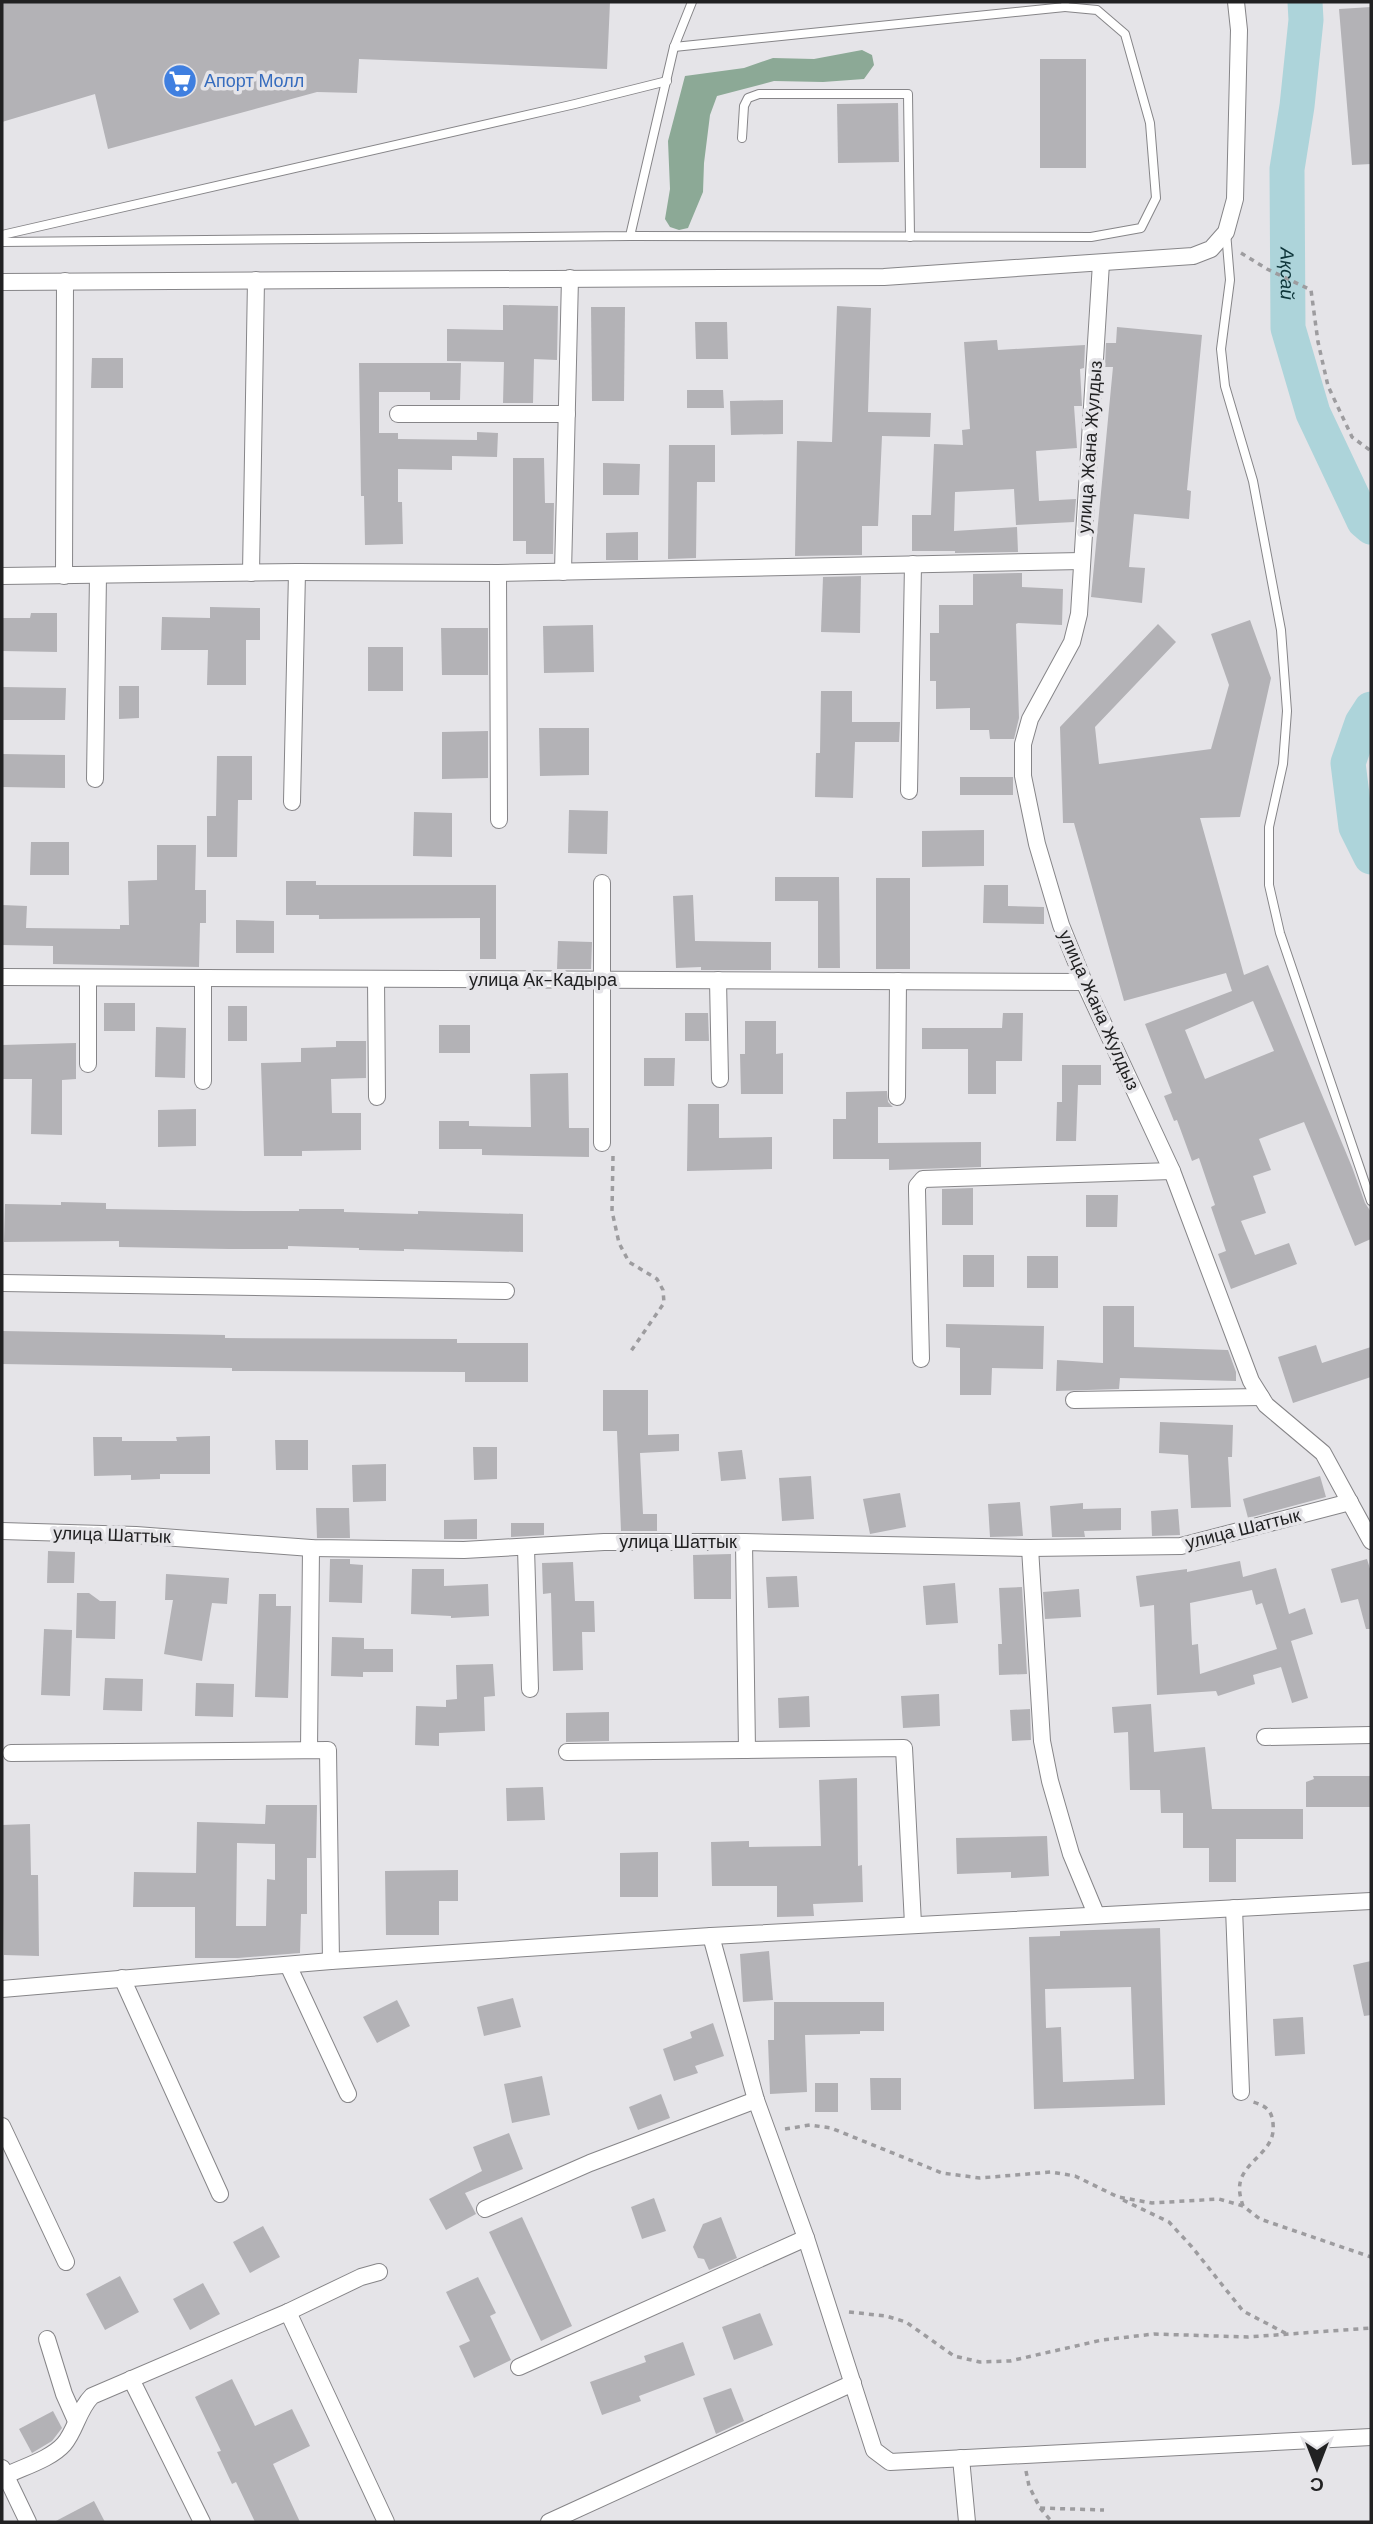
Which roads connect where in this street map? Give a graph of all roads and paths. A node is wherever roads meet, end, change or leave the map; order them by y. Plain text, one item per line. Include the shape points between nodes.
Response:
1 (691, 2) edge
2 (1236, 2) edge
3 (1065, 4) edge
4 (674, 47) junction
5 (667, 81) junction
6 (742, 138) dead end
7 (2, 235) edge
8 (630, 236) junction
9 (910, 237) junction
10 (1227, 238) junction
11 (2, 242) edge
12 (1101, 263) junction
13 (570, 278) junction
14 (256, 280) junction
15 (65, 281) junction
16 (2, 282) edge
17 (398, 414) dead end
18 (567, 414) junction
19 (1371, 451) edge
20 (1082, 561) junction
21 (913, 564) junction
22 (298, 572) junction
23 (563, 572) junction
24 (251, 573) junction
25 (498, 573) junction
26 (98, 575) junction
27 (2, 576) edge
28 (64, 576) junction
29 (94, 779) dead end
30 (909, 790) dead end
31 (292, 802) dead end
32 (499, 820) dead end
33 (602, 883) dead end
34 (2, 977) edge
35 (88, 978) junction
36 (203, 978) junction
37 (376, 979) junction
38 (600, 980) junction
39 (718, 981) junction
40 (898, 981) junction
41 (1084, 982) junction
42 (88, 1064) dead end
43 (720, 1079) dead end
44 (203, 1082) dead end
45 (377, 1097) dead end
46 (897, 1097) dead end
47 (602, 1143) joint
48 (1172, 1171) junction
49 (1371, 1201) edge
50 (2, 1283) edge
51 (506, 1291) dead end
52 (629, 1354) dead end
53 (921, 1359) dead end
54 (1261, 1397) junction
55 (1074, 1400) dead end
56 (1350, 1502) junction
57 (2, 1531) edge
58 (1371, 1541) edge
59 (744, 1542) junction
60 (311, 1548) junction
61 (526, 1548) junction
62 (1030, 1548) junction
63 (530, 1689) dead end
64 (1371, 1735) edge
65 (1265, 1737) dead end
66 (747, 1750) junction
67 (309, 1751) junction
68 (567, 1752) dead end
69 (11, 1753) dead end
70 (1371, 1901) edge
71 (1234, 1908) junction
72 (1096, 1914) junction
73 (913, 1924) junction
74 (711, 1936) junction
75 (331, 1961) junction
76 (288, 1965) junction
77 (122, 1978) junction
78 (2, 1990) edge
79 (1241, 2092) joint
80 (348, 2094) dead end
81 (756, 2100) junction
82 (2, 2126) edge
83 (767, 2131) junction
84 (220, 2194) dead end
85 (1118, 2197) junction
86 (1243, 2206) junction
87 (485, 2209) dead end
88 (806, 2238) junction
89 (1371, 2257) edge
90 (66, 2262) dead end
91 (379, 2272) dead end
92 (830, 2311) junction
93 (288, 2312) junction
94 (1371, 2328) edge
95 (1287, 2334) junction
96 (47, 2339) dead end
97 (519, 2367) dead end
98 (131, 2379) junction
99 (853, 2383) junction
100 (76, 2421) junction
101 (1371, 2437) edge
102 (1022, 2455) junction
103 (961, 2458) junction
104 (4, 2472) edge
105 (1040, 2508) junction
106 (1104, 2510) dead end
107 (28, 2522) edge
108 (202, 2522) edge
109 (386, 2522) edge
110 (550, 2522) edge
111 (967, 2522) edge
112 (1052, 2522) edge

1 - 4 lane
2 - 10 street via 1235,199
3 - 4 lane
3 - 9 lane via 1097,10 1125,34 1150,123 1156,198 1141,228 1091,237
4 - 5 lane
5 - 7 lane
5 - 8 lane
6 - 9 lane via 744,106 748,98 760,94 908,94
8 - 9 lane
8 - 11 lane
10 - 12 street via 1193,256
10 - 19 path via 1267,269 1311,290 1328,386 1352,437
10 - 49 lane via 1230,280 1222,349 1225,386 1253,481 1281,630 1287,711 1283,764 1269,827 1269,885 1280,933
12 - 13 street via 884,277
12 - 20 street, улица Жана Жулдыз
13 - 14 street
13 - 18 street
14 - 15 street
14 - 24 street
15 - 16 street
15 - 28 street
17 - 18 street
18 - 23 street
20 - 21 street
20 - 41 street, улица Жана Жулдыз via 1079,614 1072,642 1030,719 1023,744 1023,776 1037,844
21 - 23 street
21 - 30 street
22 - 24 street
22 - 25 street
22 - 31 street
23 - 25 street
24 - 26 street
25 - 32 street
26 - 28 street
26 - 29 street
27 - 28 street
33 - 38 street
34 - 35 street, улица Ак-Кадыра
35 - 36 street, улица Ак-Кадыра
35 - 42 street
36 - 37 street, улица Ак-Кадыра
36 - 44 street
37 - 38 street, улица Ак-Кадыра
37 - 45 street
38 - 39 street, улица Ак-Кадыра
38 - 47 street
39 - 40 street, улица Ак-Кадыра
39 - 43 street
40 - 41 street, улица Ак-Кадыра
40 - 46 street
41 - 48 street, улица Жана Жулдыз
47 - 52 path via 613,1148 612,1211 619,1243 629,1262 657,1279 663,1290 664,1303
48 - 53 street via 923,1179 917,1186
48 - 54 street, улица Жана Жулдыз
50 - 51 street
54 - 55 street
54 - 56 street, улица Жана Жулдыз via 1323,1453
56 - 58 street, улица Жана Жулдыз
56 - 62 street, улица Шаттык via 1181,1546
57 - 60 street, улица Шаттык
59 - 61 street, улица Шаттык via 604,1542
59 - 62 street, улица Шаттык
59 - 66 street
60 - 61 street, улица Шаттык
60 - 67 street
61 - 63 street
62 - 72 street via 1042,1741 1071,1854
64 - 65 street
66 - 68 street
66 - 73 street via 905,1748
67 - 69 street
67 - 75 street via 328,1750
70 - 71 street
71 - 72 street
71 - 79 street
72 - 73 street
73 - 74 street
74 - 75 street
74 - 81 street
75 - 76 street
76 - 77 street
76 - 80 street
77 - 78 street
77 - 84 street
79 - 86 path via 1272,2113 1274,2128 1270,2144 1242,2176 1238,2192
81 - 83 street
81 - 87 street via 590,2162
82 - 90 street
83 - 85 path via 810,2125 831,2128 942,2173 981,2178 1051,2172 1075,2176
83 - 88 street
85 - 86 path via 1152,2203 1219,2199
85 - 95 path via 1169,2222 1243,2311
86 - 89 path via 1260,2219
88 - 92 street
88 - 97 street
91 - 93 street
92 - 95 path via 906,2322 954,2356 981,2362 1010,2361 1102,2340 1154,2334
92 - 99 street
93 - 98 street
93 - 109 street
94 - 95 path
96 - 100 street
98 - 100 street via 92,2396
98 - 108 street
99 - 103 street via 874,2449 890,2462
99 - 110 street
100 - 104 street via 66,2443 56,2451
101 - 102 street
102 - 103 street
102 - 105 path
103 - 111 street
104 - 107 street
105 - 106 path
105 - 112 path

